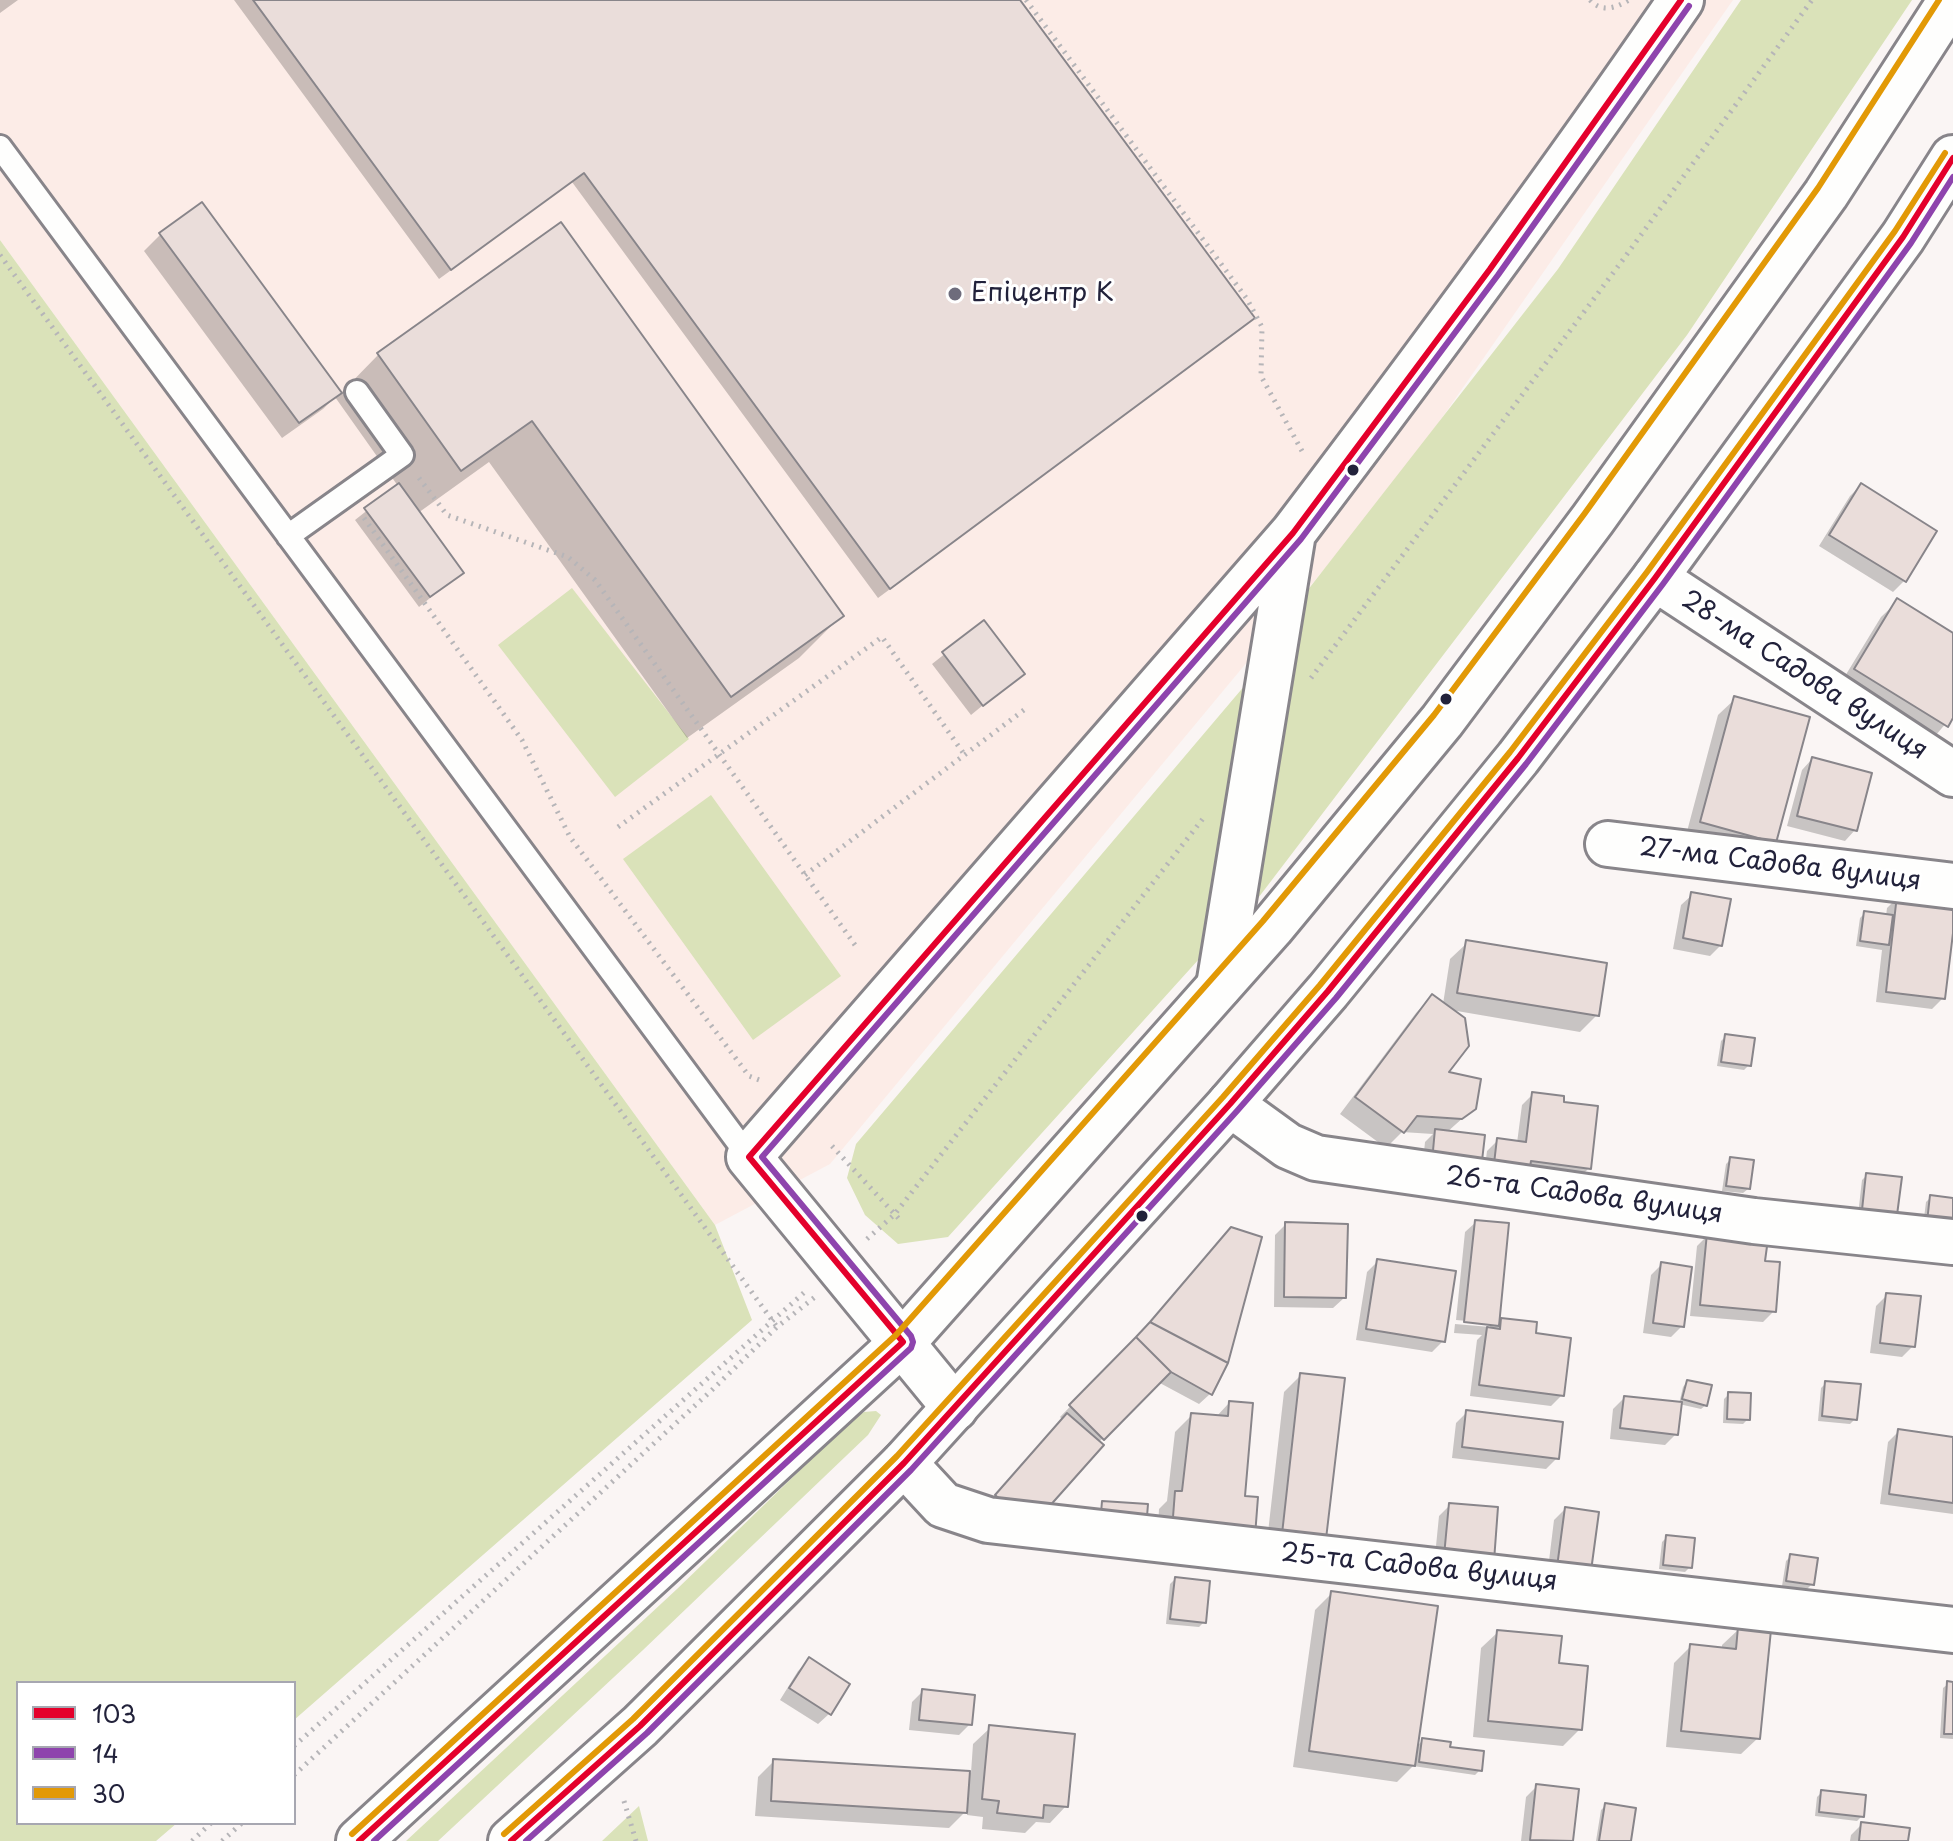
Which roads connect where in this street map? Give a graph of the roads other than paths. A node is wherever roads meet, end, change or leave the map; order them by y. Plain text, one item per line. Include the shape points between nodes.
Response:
1 (1681, 0) edge
2 (1951, 0) edge
3 (0, 147) edge
4 (1953, 158) edge
5 (357, 392) dead end
6 (1293, 533) junction
7 (288, 536) junction
8 (1655, 578) junction
9 (1953, 774) edge
10 (1608, 844) dead end
11 (1953, 886) edge
12 (1219, 986) junction
13 (1230, 1104) junction
14 (749, 1157) junction
15 (1953, 1242) edge
16 (903, 1342) junction
17 (955, 1408) junction
18 (904, 1463) junction
19 (1953, 1630) edge
20 (359, 1841) edge
21 (511, 1841) edge

1 - 6 main road
2 - 12 main road via 1826,194 1593,519 1442,721
3 - 7 lane
4 - 8 main road via 1903,237
5 - 7 lane via 402,455
6 - 12 main road
6 - 14 main road
7 - 14 lane
8 - 9 main road, 28-ма Садова вулиця
8 - 13 main road via 1518,758
10 - 11 main road, 27-ма Садова вулиця
12 - 16 main road
13 - 15 main road, 26-та Садова вулиця via 1288,1146 1316,1158 1754,1221
13 - 17 main road
14 - 16 main road via 853,1259
16 - 17 main road
16 - 20 main road
17 - 18 main road
18 - 19 main road, 25-та Садова вулиця via 943,1505 988,1520
18 - 21 main road via 640,1726

